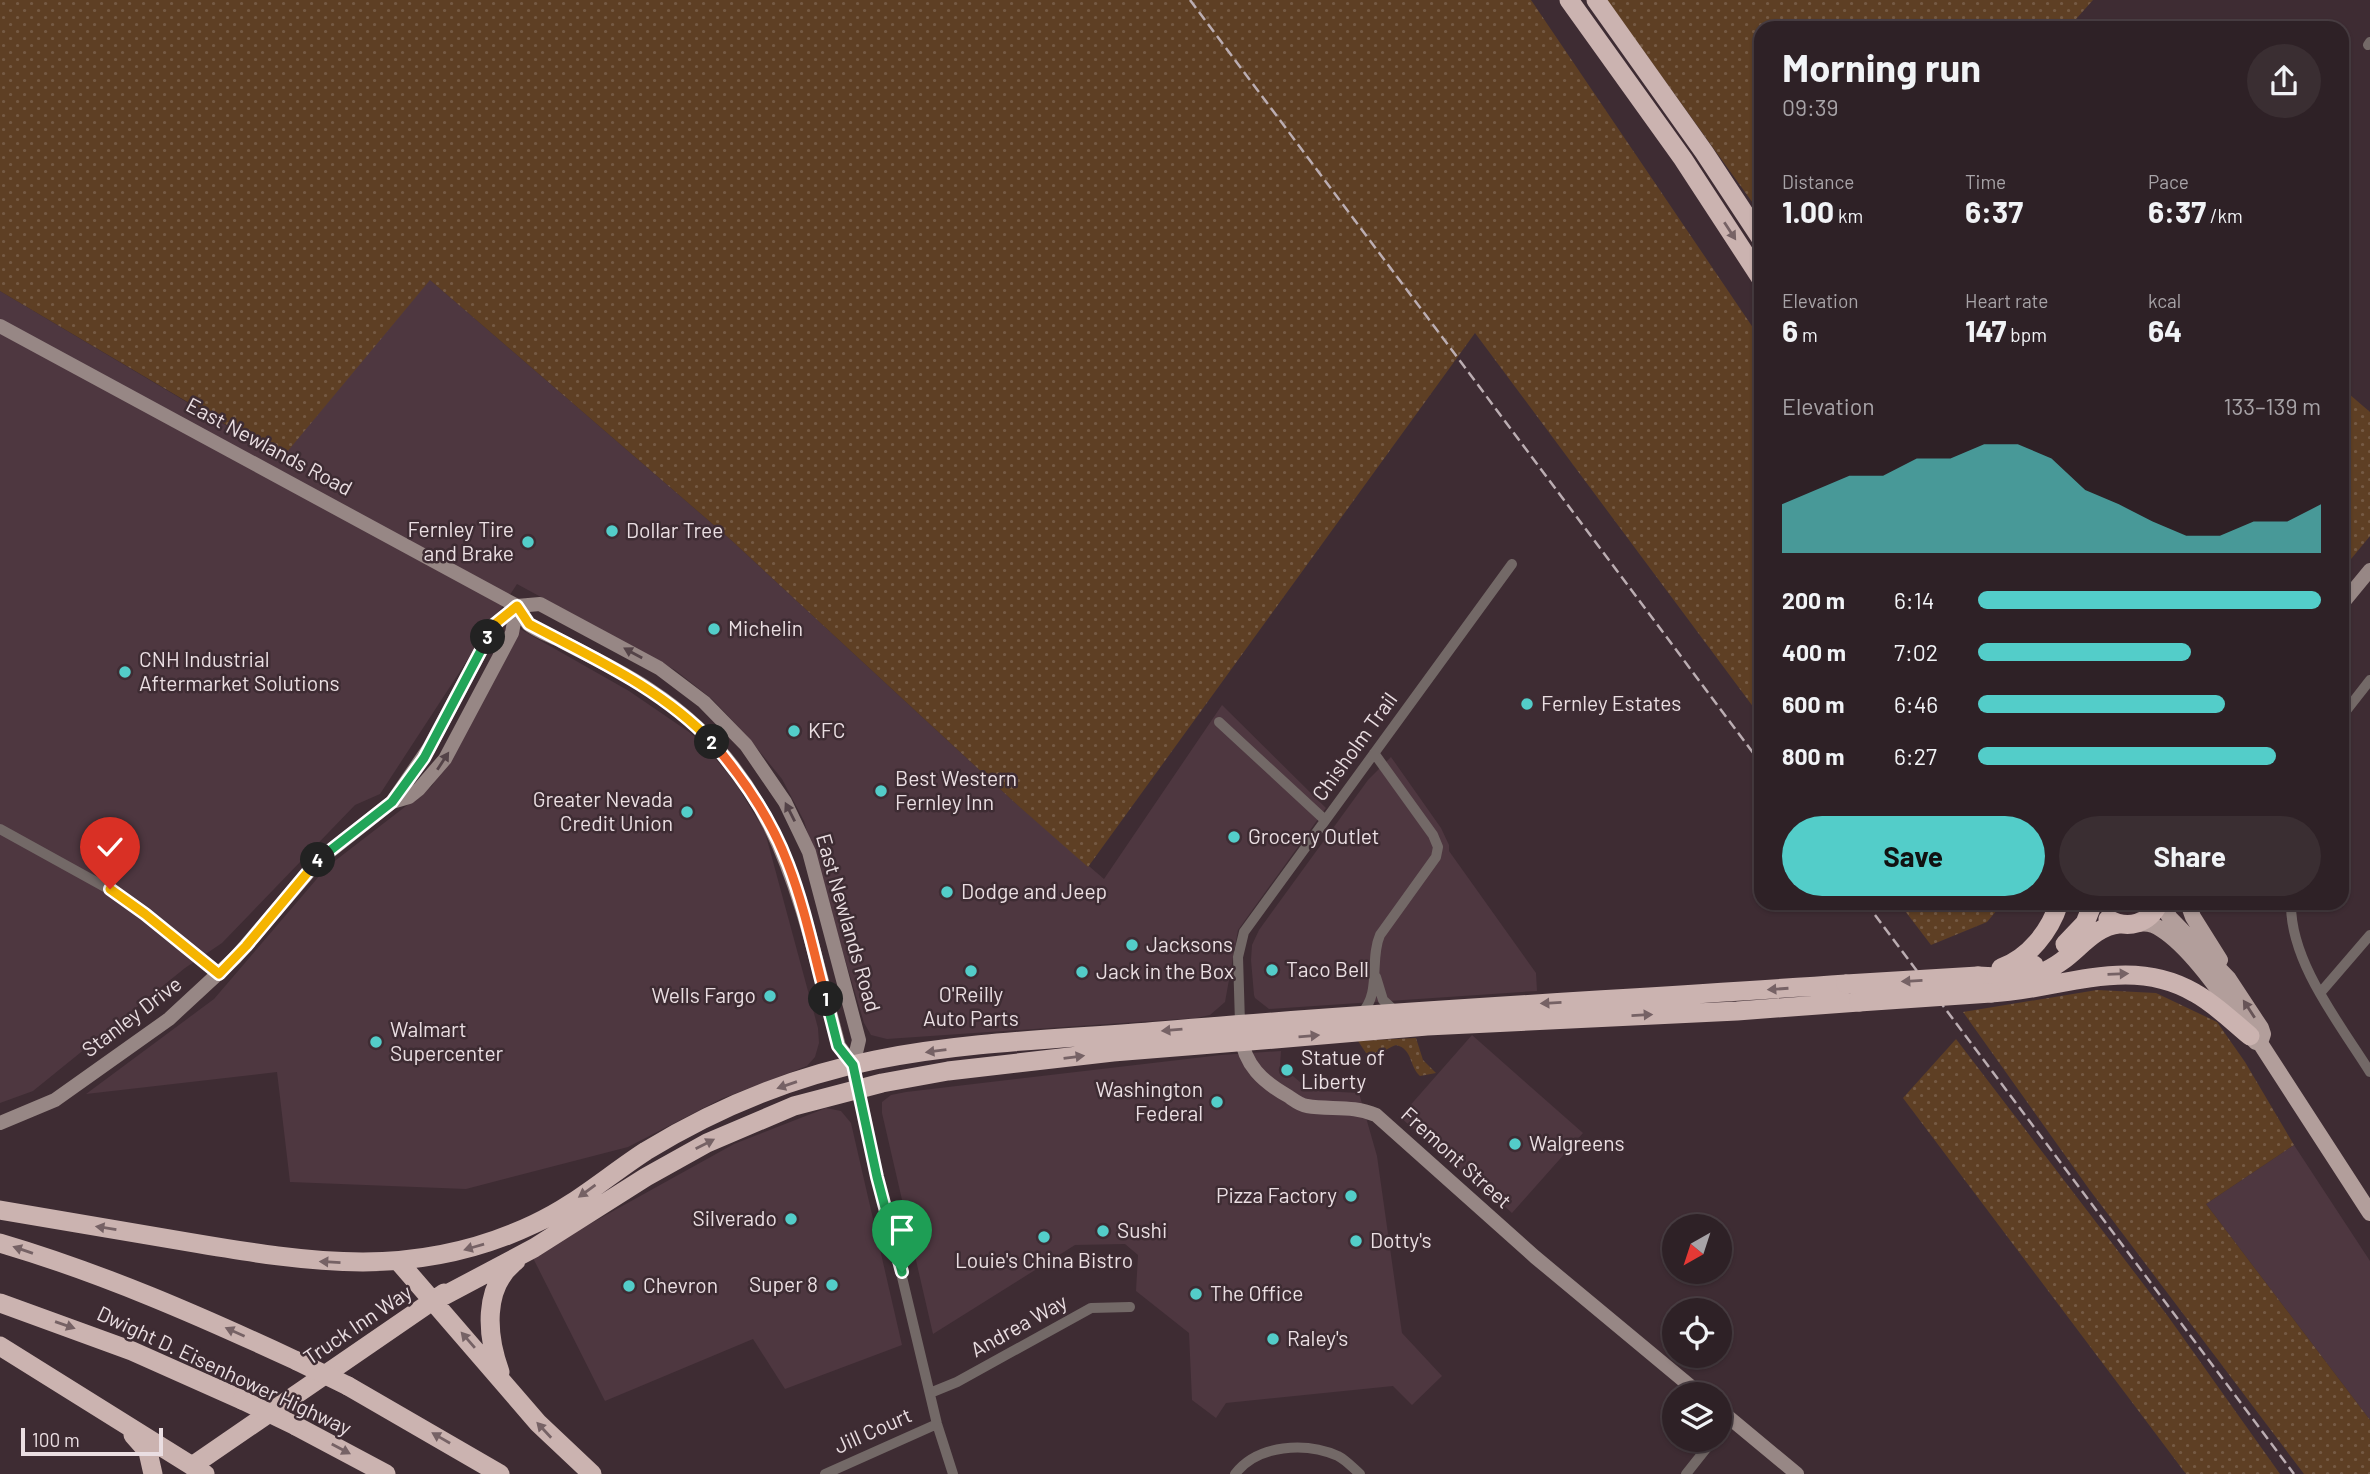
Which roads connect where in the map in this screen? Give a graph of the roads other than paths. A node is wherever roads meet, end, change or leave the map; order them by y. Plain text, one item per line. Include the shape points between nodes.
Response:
1 (1569, 0) edge
2 (1596, 0) edge
3 (1593, 32) junction
4 (1644, 65) junction
5 (1677, 151) junction
6 (1754, 228) edge
7 (1754, 268) edge
8 (0, 326) edge
9 (1512, 564) dead end
10 (2370, 569) edge
11 (2349, 595) edge
12 (517, 606) junction
13 (2370, 680) edge
14 (2349, 707) edge
15 (681, 713) junction
16 (720, 717) junction
17 (1219, 722) dead end
18 (1374, 753) junction
19 (392, 802) junction
20 (1325, 820) junction
21 (0, 829) edge
22 (2056, 910) edge
23 (2091, 910) edge
24 (2098, 910) edge
25 (2156, 910) edge
26 (2165, 910) edge
27 (2192, 910) edge
28 (2291, 910) edge
29 (2128, 924) junction
30 (2370, 934) edge
31 (1238, 957) joint
32 (219, 974) junction
33 (1374, 974) junction
34 (1978, 976) junction
35 (2228, 978) junction
36 (2321, 992) junction
37 (1991, 993) junction
38 (1396, 1012) junction
39 (1361, 1014) junction
40 (1240, 1032) junction
41 (2255, 1039) junction
42 (853, 1065) junction
43 (2369, 1066) edge
44 (857, 1088) junction
45 (0, 1123) edge
46 (0, 1210) edge
47 (559, 1212) junction
48 (2370, 1213) edge
49 (0, 1243) edge
50 (534, 1248) junction
51 (399, 1262) junction
52 (434, 1301) junction
53 (0, 1303) edge
54 (1130, 1307) dead end
55 (0, 1348) edge
56 (502, 1380) junction
57 (1686, 1382) edge
58 (930, 1393) junction
59 (1732, 1420) edge
60 (937, 1424) junction
61 (1703, 1452) edge
62 (193, 1471) edge
63 (153, 1474) edge
64 (386, 1474) edge
65 (500, 1474) edge
66 (592, 1474) edge
67 (825, 1474) edge
68 (953, 1474) edge
69 (1235, 1474) edge
70 (1360, 1474) edge
71 (1686, 1474) edge
72 (1797, 1474) edge

1 - 3 highway
2 - 4 highway
3 - 4 highway
3 - 5 highway
4 - 5 highway via 1643,80 1676,135
4 - 6 highway
5 -> 7 highway
8 - 12 street, East Newlands Road
9 - 18 street, Chisholm Trail
10 - 11 street
12 - 15 street, East Newlands Road via 529,624 635,681
16 -> 12 street, East Newlands Road via 643,659 540,604
12 - 19 street, Stanley Drive via 495,624 429,748
19 -> 12 street, Stanley Drive via 419,789 445,759 512,633
13 - 14 street
15 - 16 street via 701,709
15 - 42 street, East Newlands Road via 735,768 770,824 789,866 838,1046
42 -> 16 street, East Newlands Road via 859,1040 809,852 772,781
17 - 20 street
18 - 20 street, Chisholm Trail
18 - 33 street via 1438,847 1436,857 1380,934
19 - 32 street, Stanley Drive via 319,860
20 - 31 street, Chisholm Trail via 1244,932
21 - 32 street via 125,898
22 - 34 highway via 2031,948 2008,965
23 - 34 highway via 2079,931 2045,959 2009,974
24 - 29 highway
25 - 29 highway
26 - 35 main road
27 - 35 main road
28 - 36 street via 2308,971
29 - 37 highway via 2099,931 2046,971
29 - 41 main road via 2154,925 2188,954
30 - 36 street
31 - 40 street, Fremont Street
32 - 45 street, Stanley Drive via 169,1019 55,1100
33 - 38 street via 1383,1000
33 - 39 street via 1371,1001
34 -> 38 highway, bridge
41 -> 35 main road via 2263,1034 2261,1028
36 - 43 street
40 -> 37 highway, bridge via 1737,1011
37 -> 41 highway via 2110,974 2144,975 2194,992
38 - 39 highway
39 - 40 highway
40 -> 42 highway via 941,1050
44 -> 40 highway
40 - 57 street, Fremont Street via 1263,1081 1304,1106 1343,1107 1376,1115 1535,1257
41 - 48 main road
42 - 44 street, East Newlands Road
42 -> 47 highway via 765,1092 685,1128
50 -> 44 highway via 707,1143 794,1106
44 - 58 street
51 -> 46 highway via 300,1260
47 -> 51 highway via 472,1248
47 - 52 highway, Truck Inn Way
65 -> 49 highway, Dwight D. Eisenhower Highway, bridge via 296,1361 168,1303
50 - 52 highway
50 - 56 highway via 510,1266 492,1302 492,1349
51 - 52 highway
56 -> 52 highway
52 - 62 highway, Truck Inn Way
53 -> 64 highway, Dwight D. Eisenhower Highway, bridge via 108,1341 242,1400
54 - 58 street, Andrea Way via 1091,1308
55 - 62 highway
55 - 63 highway via 134,1436 148,1452
66 -> 56 highway via 554,1440
58 - 60 street
59 - 72 street
60 - 67 street, Jill Court
60 - 68 street
61 - 71 street
69 - 70 street via 1254,1457 1271,1450 1310,1447 1341,1457

